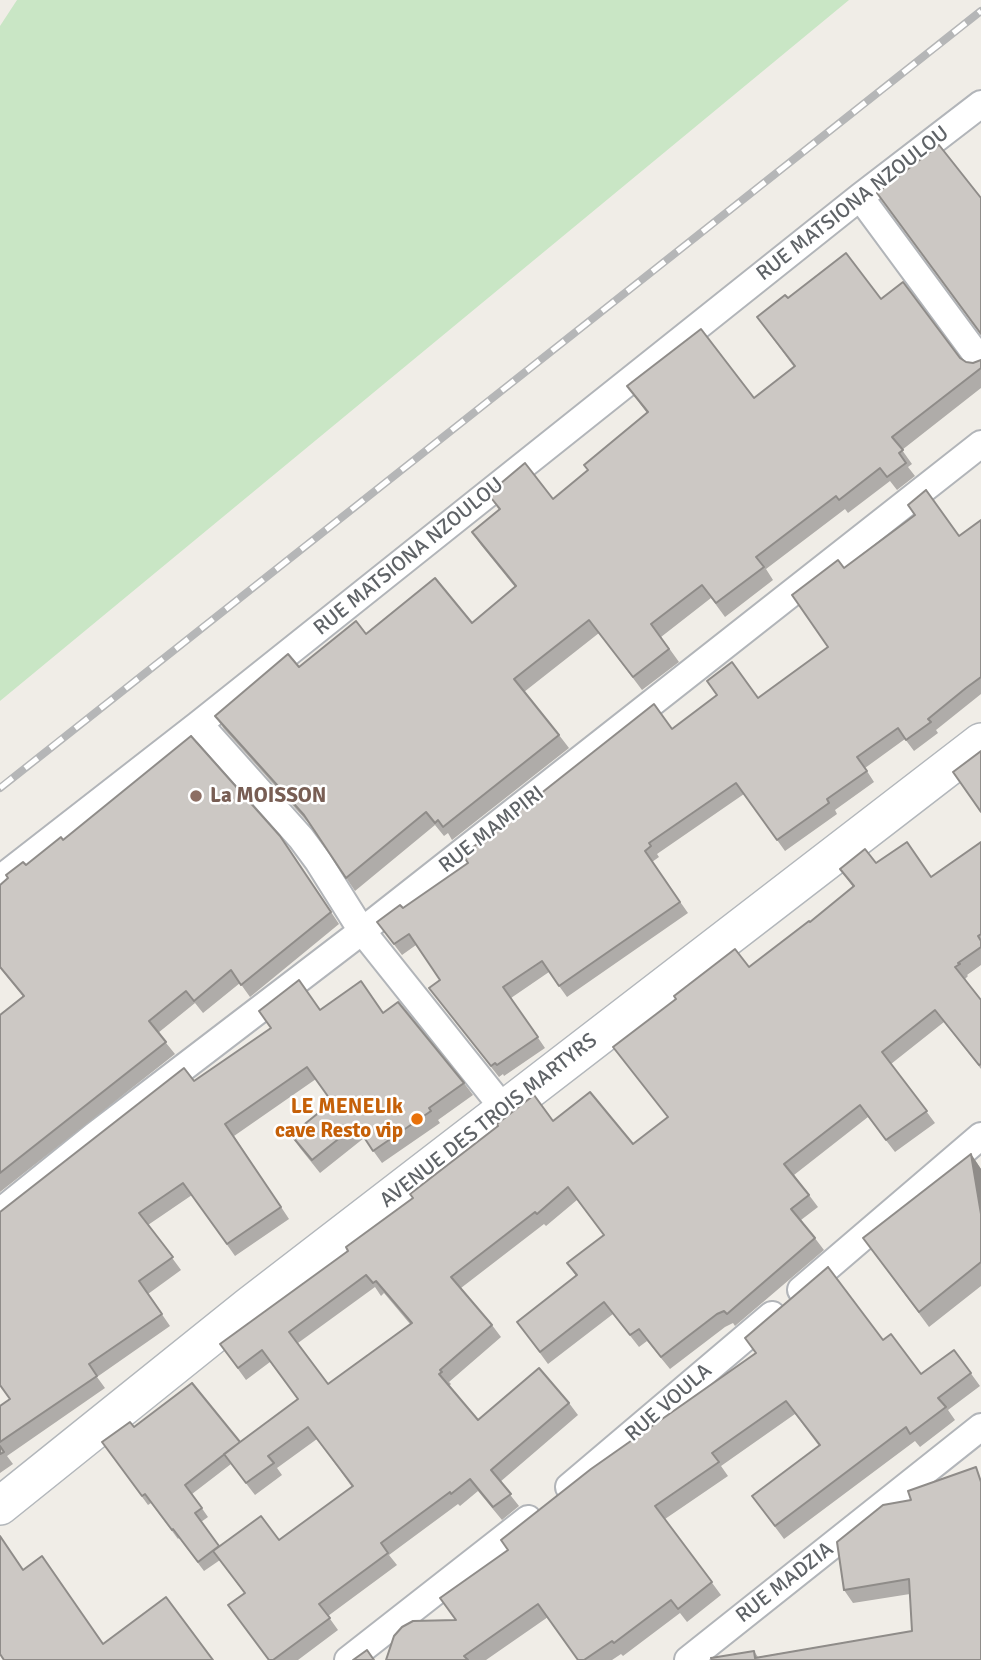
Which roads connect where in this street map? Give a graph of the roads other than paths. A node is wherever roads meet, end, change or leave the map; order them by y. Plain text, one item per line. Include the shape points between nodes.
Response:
1 (981, 104) edge
2 (860, 197) junction
3 (981, 361) edge
4 (981, 444) edge
5 (199, 724) junction
6 (981, 742) edge
7 (0, 878) edge
8 (362, 931) junction
9 (504, 1109) junction
10 (981, 1136) edge
11 (0, 1212) edge
12 (981, 1427) edge
13 (0, 1506) edge
14 (348, 1660) edge
15 (688, 1660) edge

1 - 2 street, RUE MATSIONA NZOULOU
2 - 3 street
2 - 5 street, RUE MATSIONA NZOULOU
4 - 8 street, RUE MAMPIRI
5 - 7 street, RUE MATSIONA NZOULOU
5 - 8 street via 301,838
6 - 9 main road, AVENUE DES TROIS MARTYRS
8 - 9 street
8 - 11 street, RUE MAMPIRI
9 - 13 main road, AVENUE DES TROIS MARTYRS
10 - 14 street, RUE VOULA via 588,1472
12 - 15 street, RUE MADZIA

